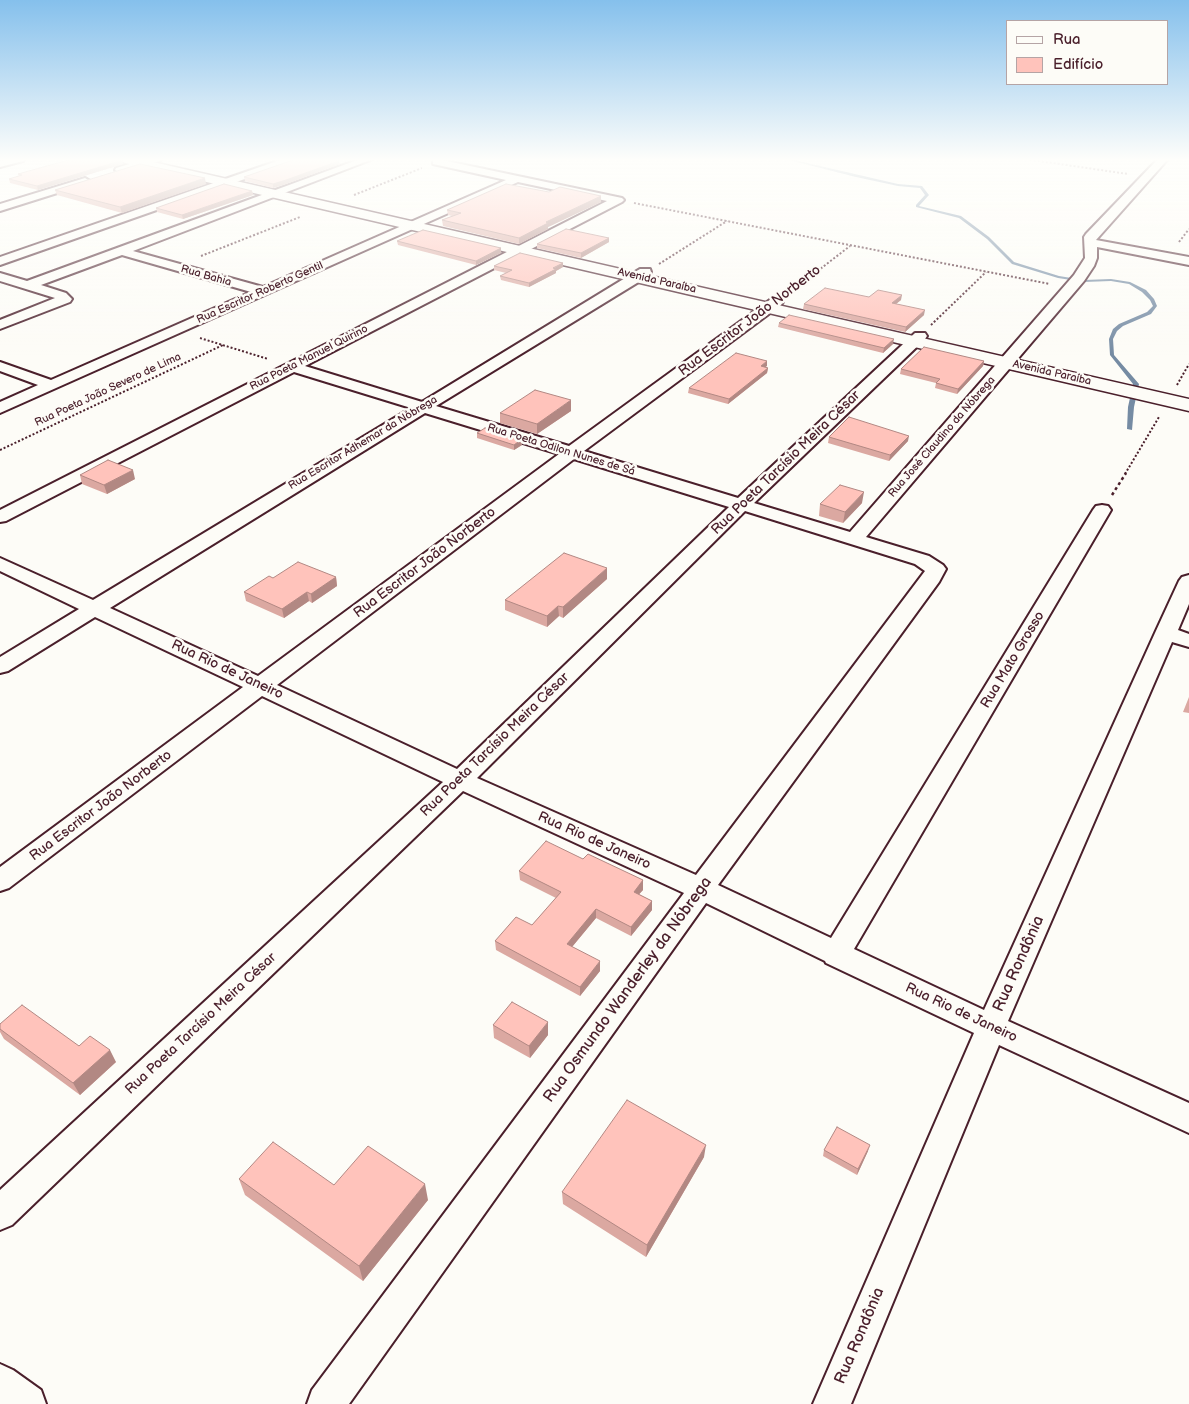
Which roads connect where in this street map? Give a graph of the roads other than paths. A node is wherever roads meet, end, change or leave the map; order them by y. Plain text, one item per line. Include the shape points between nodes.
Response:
1 (104, 225) edge
2 (193, 225) edge
3 (415, 225) edge
4 (424, 225) edge
5 (570, 225) edge
6 (1101, 225) edge
7 (1090, 242) junction
8 (524, 248) junction
9 (121, 251) junction
10 (0, 261) edge
11 (1189, 261) edge
12 (641, 274) junction
13 (0, 277) edge
14 (27, 286) junction
15 (263, 291) junction
16 (773, 305) junction
17 (0, 325) edge
18 (917, 338) junction
19 (1008, 359) junction
20 (0, 366) edge
21 (292, 367) junction
22 (52, 385) junction
23 (1167, 395) edge
24 (1189, 405) edge
25 (422, 407) junction
26 (0, 408) edge
27 (571, 453) junction
28 (741, 506) junction
29 (1102, 510) road end
30 (0, 517) edge
31 (853, 540) junction
32 (0, 564) edge
33 (932, 578) joint
34 (1189, 581) edge
35 (95, 608) junction
36 (1177, 637) edge
37 (0, 666) edge
38 (262, 686) junction
39 (460, 780) junction
40 (0, 881) edge
41 (701, 889) junction
42 (836, 955) junction
43 (991, 1027) junction
44 (1189, 1118) edge
45 (0, 1213) edge
46 (0, 1383) edge
47 (27, 1404) edge
48 (326, 1404) edge
49 (832, 1404) edge

1 - 10 street
2 - 9 street
3 - 15 street, Rua Escritor Roberto Gentil
4 - 8 street, Avenida Paraíba
5 - 8 street, Rua Poeta Manuel Quirino
6 - 7 street via 1090,237
7 - 11 street
7 - 19 street, Rua José Claudino da Nóbrega via 1092,249 1088,266
8 - 12 street, Avenida Paraíba
8 - 21 street, Rua Poeta Manuel Quirino
9 - 14 street
9 - 15 street, Rua Bahia
12 - 16 street, Avenida Paraíba
12 - 25 street, Rua Escritor Adhemar da Nóbrega
13 - 14 street
14 - 17 street via 64,297 63,300
15 - 22 street, Rua Escritor Roberto Gentil
16 - 18 street, Avenida Paraíba
16 - 27 street, Rua Escritor João Norberto
18 - 19 street, Avenida Paraíba
18 - 28 street, Rua Poeta Tarcísio Meira César
19 - 23 street, Avenida Paraíba
19 - 31 street, Rua José Claudino da Nóbrega
20 - 22 street
21 - 25 street, Rua Poeta Odilon Nunes de Sá
21 - 30 street, Rua Poeta Manuel Quirino
22 - 26 street, Rua Escritor Roberto Gentil
23 - 24 street, Avenida Paraíba
25 - 27 street, Rua Poeta Odilon Nunes de Sá
25 - 35 street, Rua Escritor Adhemar da Nóbrega
27 - 28 street, Rua Poeta Odilon Nunes de Sá
27 - 38 street, Rua Escritor João Norberto
28 - 31 street, Rua Poeta Odilon Nunes de Sá
28 - 39 street, Rua Poeta Tarcísio Meira César
29 - 42 street, Rua Mato Grosso
31 - 33 street, Rua Poeta Odilon Nunes de Sá via 928,562 936,569
32 - 35 street, Rua Rio de Janeiro
33 - 41 street, Rua Osmundo Wanderley da Nóbrega
34 - 36 street, Rua Rondônia
35 - 37 street, Rua Escritor Adhemar da Nóbrega
35 - 38 street, Rua Rio de Janeiro
36 - 43 street, Rua Rondônia
38 - 39 street, Rua Rio de Janeiro
38 - 40 street, Rua Escritor João Norberto
39 - 41 street, Rua Rio de Janeiro
39 - 45 street, Rua Poeta Tarcísio Meira César
41 - 42 street, Rua Rio de Janeiro
41 - 48 street, Rua Osmundo Wanderley da Nóbrega
42 - 43 street, Rua Rio de Janeiro
43 - 44 street, Rua Rio de Janeiro
43 - 49 street, Rua Rondônia
46 - 47 street

